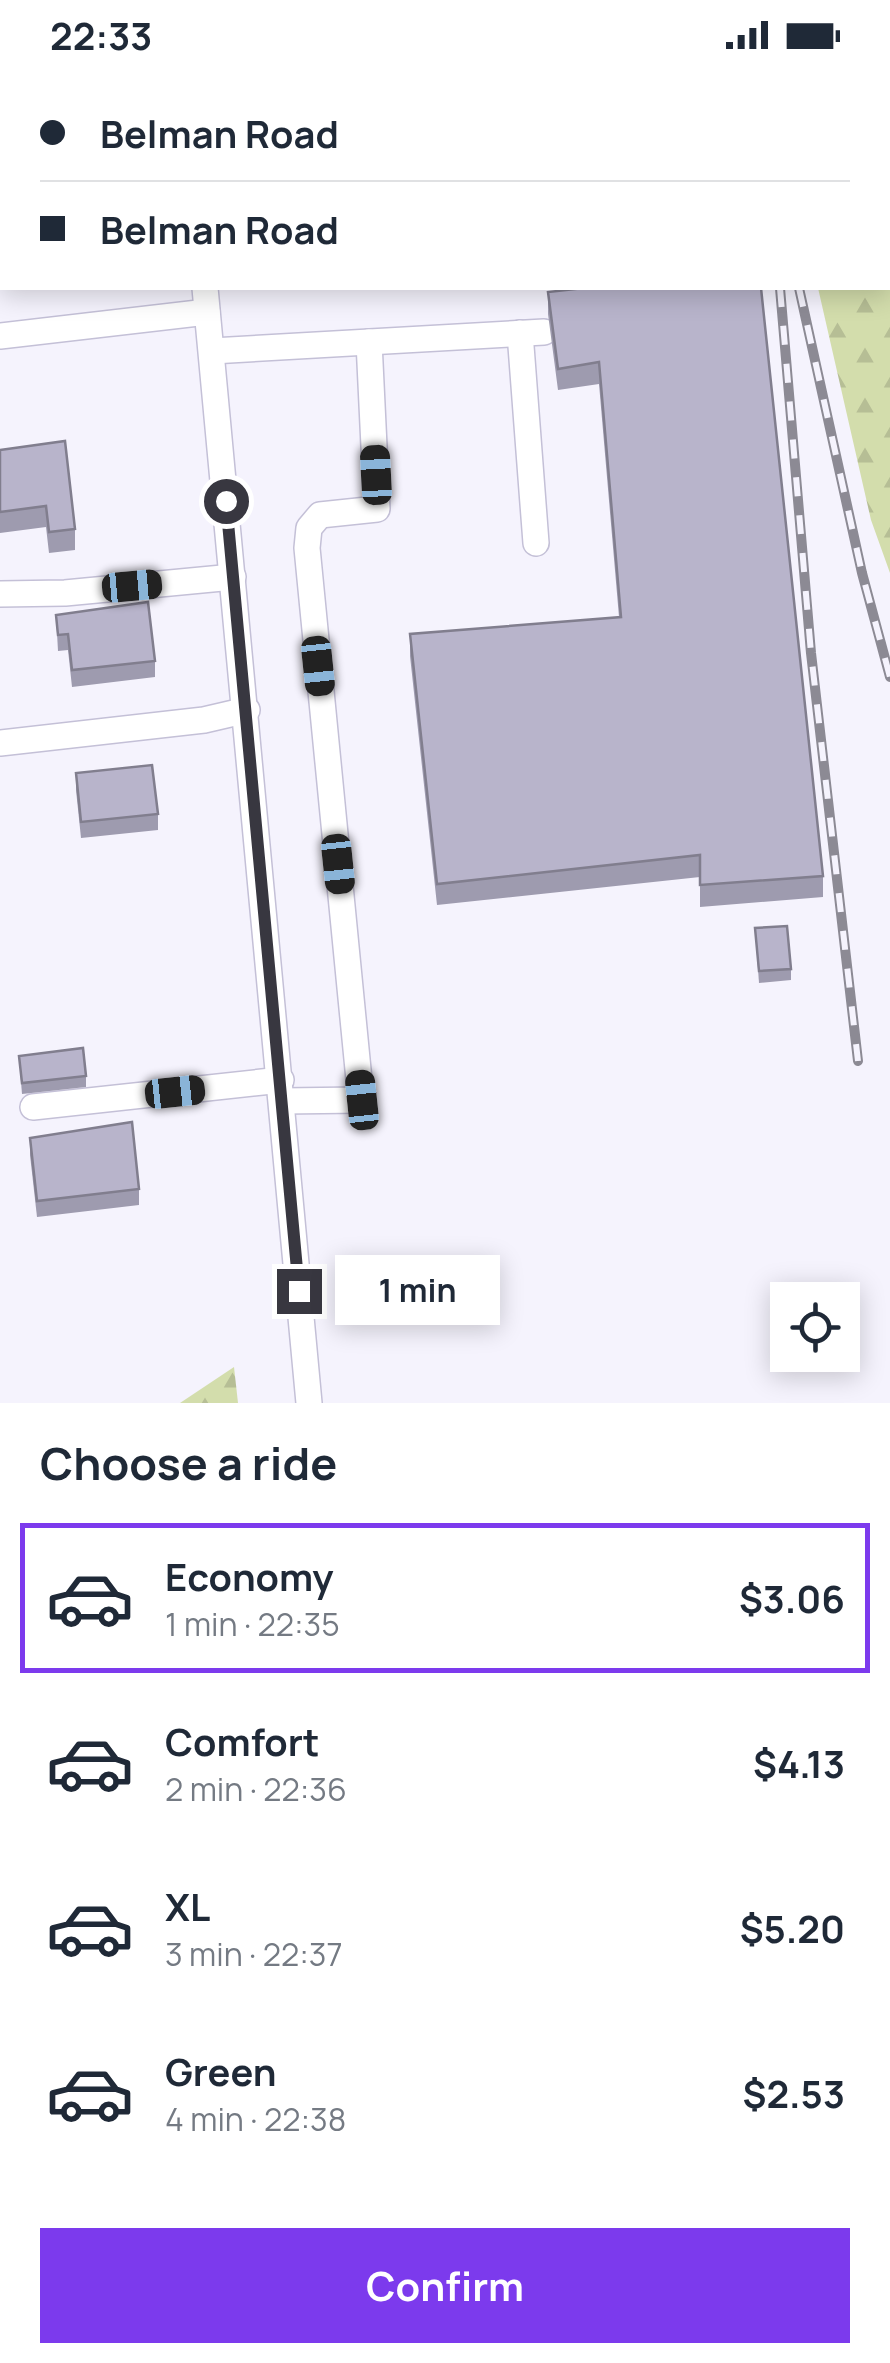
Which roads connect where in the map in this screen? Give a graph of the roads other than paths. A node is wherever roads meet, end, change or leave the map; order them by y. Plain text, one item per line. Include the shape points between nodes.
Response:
1 (206, 300) edge
2 (0, 336) edge
3 (369, 342) junction
4 (212, 350) junction
5 (536, 542) dead end
6 (234, 577) junction
7 (0, 594) edge
8 (246, 710) junction
9 (0, 743) edge
10 (282, 1090) junction
11 (33, 1108) dead end
12 (309, 1403) edge

1 - 2 street
1 - 4 street
3 - 4 street
3 - 5 street via 532,332
3 - 10 street via 377,509 320,515 309,528 307,548 362,1100
4 - 6 street
6 - 7 street
6 - 8 street
8 - 9 street
8 - 10 street
10 - 11 street
10 - 12 street

